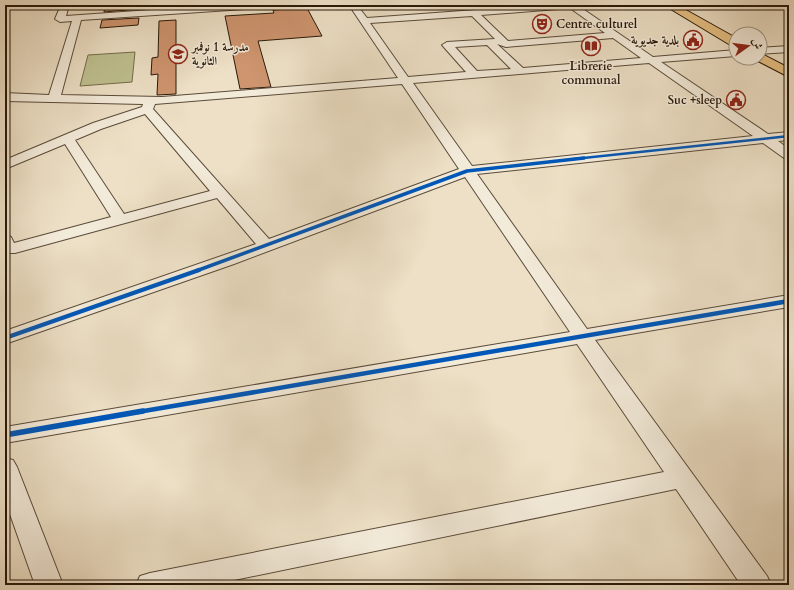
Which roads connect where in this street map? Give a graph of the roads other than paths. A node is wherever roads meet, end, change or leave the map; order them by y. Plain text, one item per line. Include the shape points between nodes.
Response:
1 (65, 5) edge
2 (260, 5) edge
3 (353, 5) edge
4 (432, 5) edge
5 (571, 5) edge
6 (578, 5) edge
7 (669, 5) edge
8 (154, 8) edge
9 (474, 13) junction
10 (441, 15) junction
11 (77, 18) junction
12 (364, 21) junction
13 (614, 35) junction
14 (728, 38) edge
15 (503, 41) junction
16 (488, 42) junction
17 (789, 49) edge
18 (768, 50) edge
19 (728, 54) edge
20 (651, 60) junction
21 (768, 61) edge
22 (521, 72) junction
23 (789, 73) edge
24 (475, 76) junction
25 (406, 82) junction
26 (5, 97) edge
27 (54, 98) junction
28 (149, 105) junction
29 (789, 136) edge
30 (764, 138) junction
31 (68, 139) junction
32 (789, 155) edge
33 (5, 165) edge
34 (467, 171) junction
35 (220, 192) junction
36 (120, 219) junction
37 (5, 240) edge
38 (266, 246) junction
39 (789, 301) edge
40 (582, 336) junction
41 (5, 338) edge
42 (5, 435) edge
43 (5, 466) edge
44 (681, 478) junction
45 (49, 585) edge
46 (150, 585) edge
47 (757, 585) edge

1 - 11 street via 60,19
2 - 8 street
3 - 12 street
4 - 10 street
5 - 6 street
5 - 9 street
5 - 13 street
7 - 14 main road
8 - 11 street
9 - 10 street
9 - 15 street
10 - 12 street
11 - 27 street
12 - 25 street
13 - 15 street via 506,44
13 - 20 street
15 - 16 street
16 - 22 street
16 - 24 street via 447,45
17 - 18 street
19 - 20 street
20 - 22 street
20 - 30 street
21 - 23 main road
22 - 24 street
24 - 25 street
25 - 28 street
25 - 34 street
26 - 27 street
27 - 28 street
28 - 31 street
28 - 35 street
29 - 30 street
30 - 32 street
30 - 34 street
31 - 33 street
31 - 36 street
34 - 38 street
34 - 40 street
35 - 36 street
35 - 38 street
36 - 37 street via 9,249
38 - 41 street
39 - 40 street
40 - 42 street
40 - 44 street
43 - 45 street
44 - 46 street
44 - 47 street

